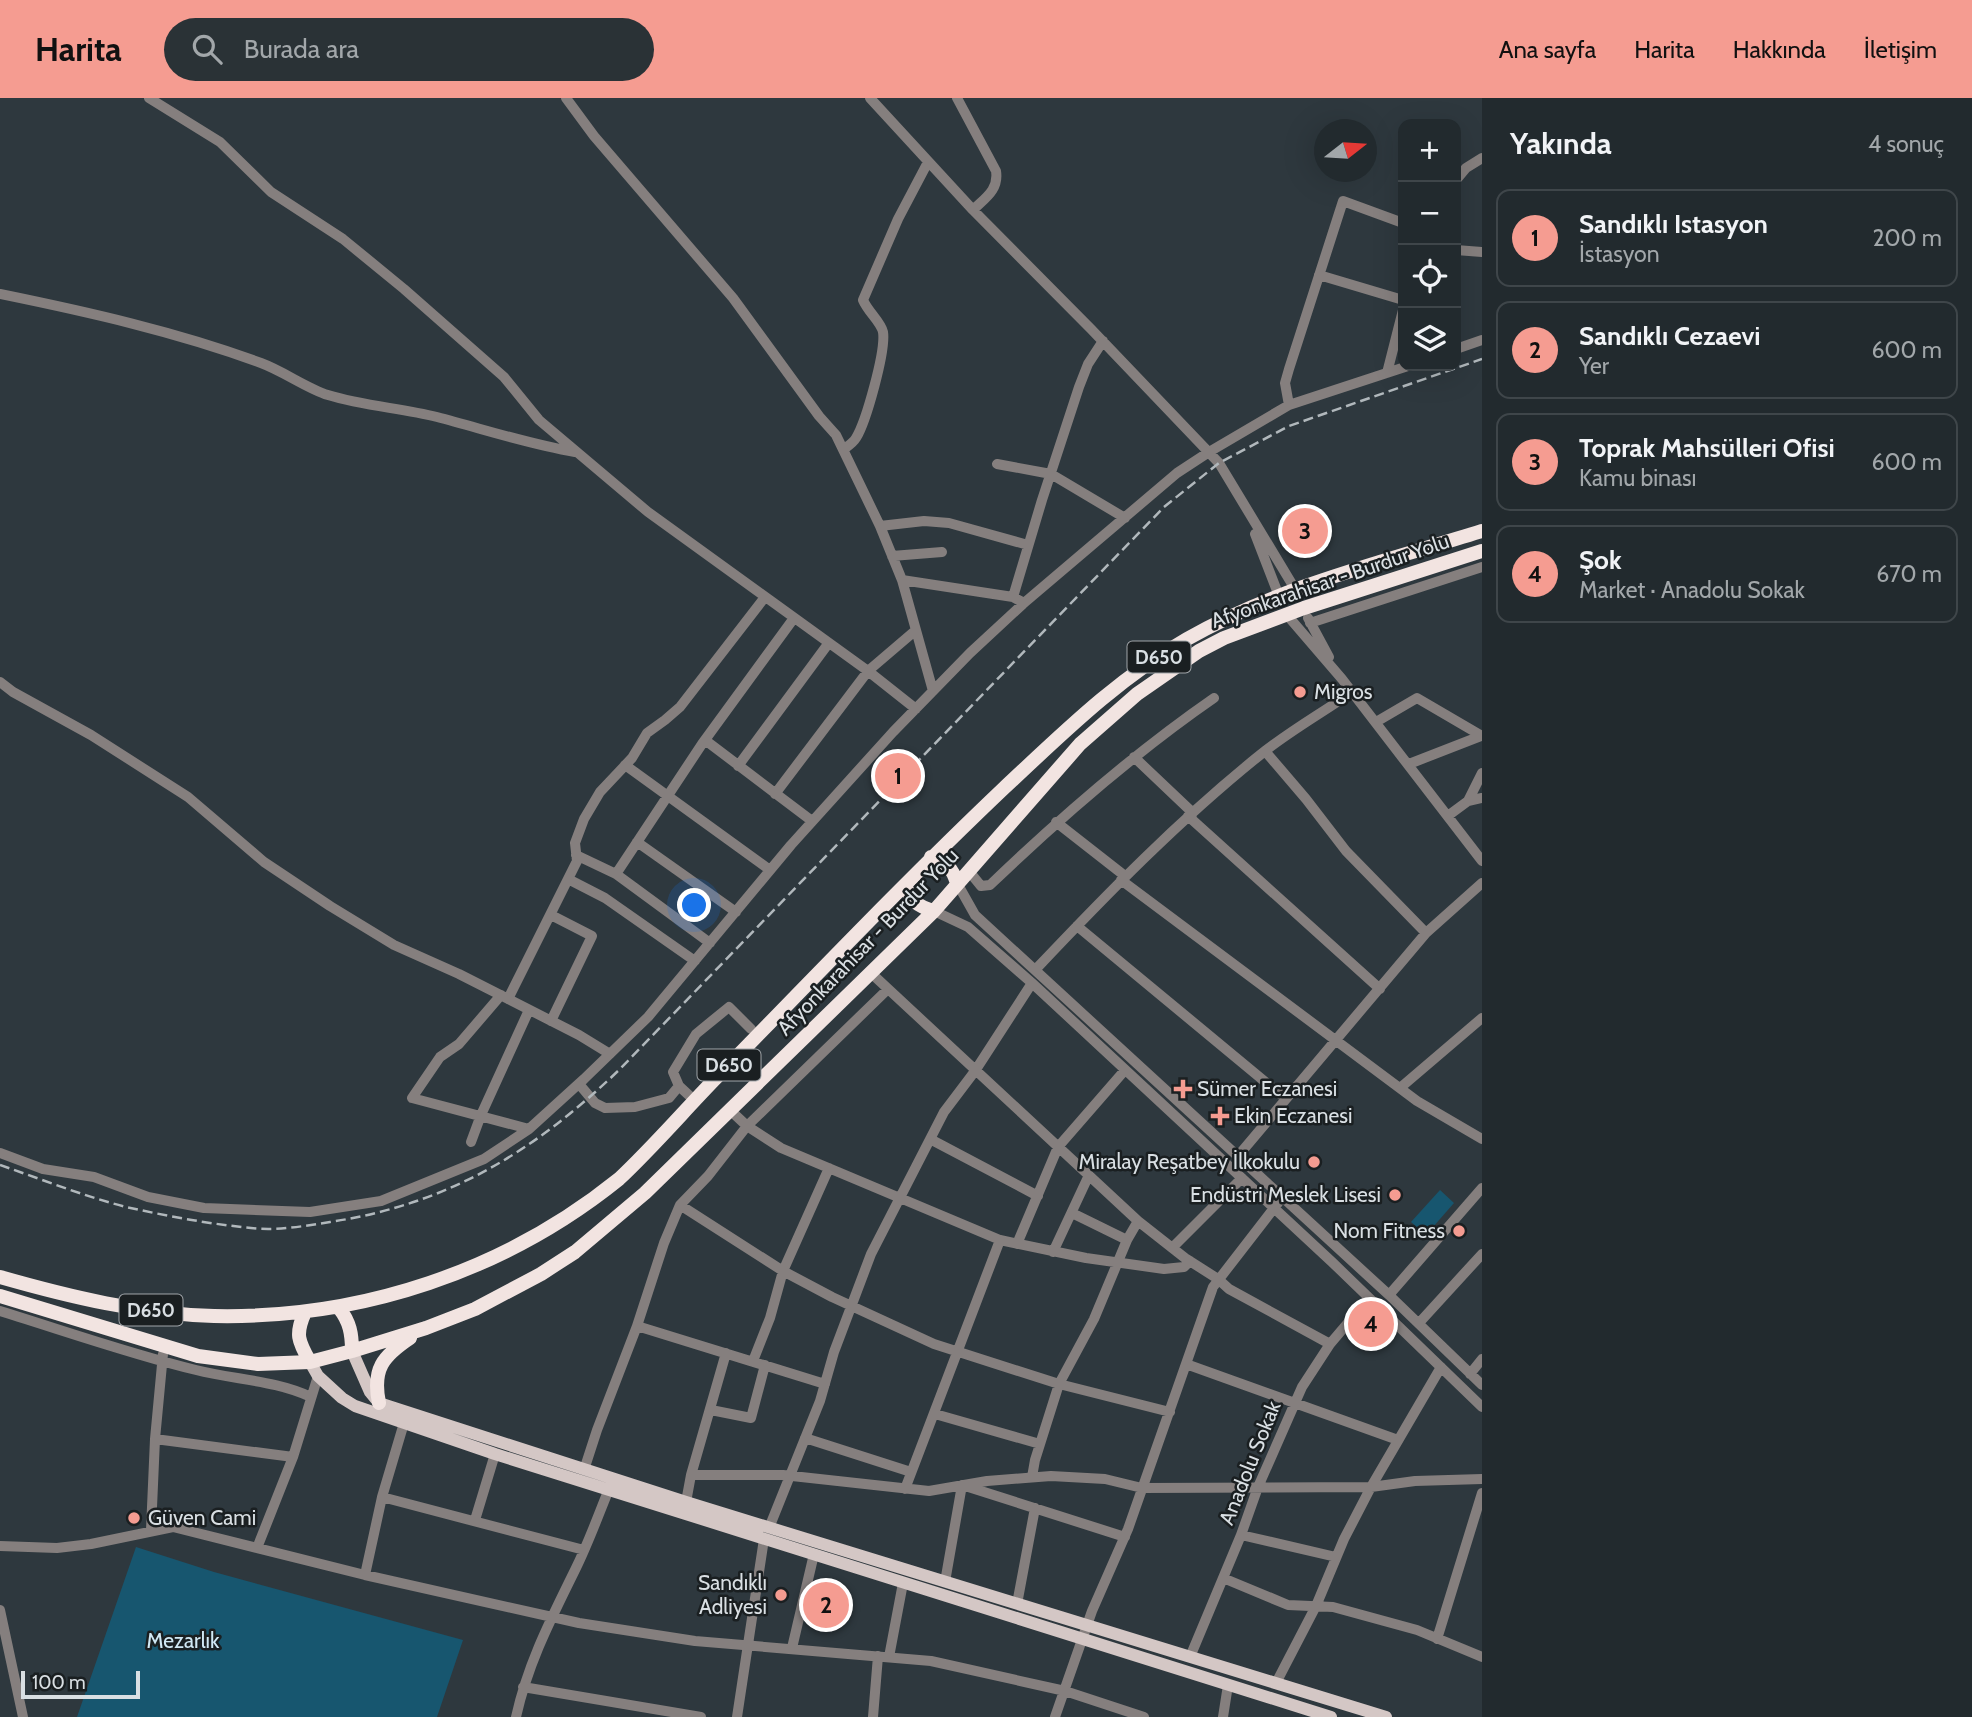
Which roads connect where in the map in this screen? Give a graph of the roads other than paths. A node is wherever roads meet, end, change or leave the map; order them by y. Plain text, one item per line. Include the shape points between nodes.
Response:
1 (149, 98) edge
2 (566, 98) edge
3 (870, 98) edge
4 (957, 98) edge
5 (1482, 158) edge
6 (928, 162) junction
7 (1461, 174) edge
8 (973, 210) junction
9 (1398, 221) edge
10 (1461, 250) edge
11 (1482, 252) edge
12 (1319, 275) junction
13 (0, 295) edge
14 (1398, 299) edge
15 (1398, 330) edge
16 (1482, 340) edge
17 (1103, 341) junction
18 (1461, 347) edge
19 (1398, 369) edge
20 (1387, 373) junction
21 (1289, 405) junction
22 (844, 449) junction
23 (1209, 452) junction
24 (576, 453) junction
25 (997, 464) dead end
26 (1051, 474) junction
27 (1246, 510) junction
28 (1125, 519) junction
29 (880, 526) junction
30 (1482, 531) edge
31 (1028, 545) junction
32 (1482, 551) edge
33 (942, 552) dead end
34 (892, 556) junction
35 (1482, 567) edge
36 (902, 580) junction
37 (1296, 589) junction
38 (1279, 596) junction
39 (765, 597) junction
40 (1013, 597) junction
41 (1024, 603) junction
42 (1304, 608) junction
43 (1287, 615) junction
44 (794, 618) junction
45 (1310, 623) junction
46 (916, 630) junction
47 (828, 644) junction
48 (868, 671) junction
49 (1342, 679) junction
50 (0, 682) edge
51 (933, 691) junction
52 (1352, 692) junction
53 (1214, 698) dead end
54 (916, 709) junction
55 (1376, 722) junction
56 (1482, 736) edge
57 (705, 740) junction
58 (1265, 751) junction
59 (1134, 757) junction
60 (1409, 764) junction
61 (625, 765) junction
62 (738, 766) junction
63 (1482, 773) edge
64 (669, 794) junction
65 (775, 794) junction
66 (1482, 798) edge
67 (1468, 800) junction
68 (1190, 815) junction
69 (1449, 816) junction
70 (813, 821) junction
71 (1056, 822) junction
72 (637, 842) junction
73 (576, 855) junction
74 (931, 857) junction
75 (1482, 861) edge
76 (770, 870) junction
77 (968, 870) junction
78 (616, 874) junction
79 (1123, 878) junction
80 (568, 879) junction
81 (957, 883) junction
82 (1482, 883) edge
83 (905, 885) junction
84 (934, 911) junction
85 (736, 912) junction
86 (551, 915) junction
87 (1077, 926) junction
88 (1426, 933) junction
89 (710, 943) junction
90 (695, 961) junction
91 (1036, 969) junction
92 (871, 973) junction
93 (1032, 983) junction
94 (888, 989) junction
95 (1380, 989) junction
96 (504, 997) junction
97 (529, 1010) junction
98 (1482, 1018) edge
99 (551, 1021) junction
100 (751, 1029) dead end
101 (1336, 1041) junction
102 (610, 1054) junction
103 (1125, 1070) junction
104 (975, 1071) junction
105 (579, 1084) junction
106 (679, 1086) junction
107 (1400, 1088) junction
108 (1286, 1099) junction
109 (694, 1100) junction
110 (730, 1110) junction
111 (481, 1115) junction
112 (747, 1126) junction
113 (529, 1129) junction
114 (930, 1139) junction
115 (1482, 1139) edge
116 (471, 1142) dead end
117 (1058, 1147) junction
118 (0, 1153) edge
119 (1238, 1156) junction
120 (829, 1168) junction
121 (1089, 1175) junction
122 (1242, 1178) junction
123 (1482, 1188) edge
124 (1038, 1196) junction
125 (1283, 1198) junction
126 (899, 1199) junction
127 (680, 1205) junction
128 (1274, 1208) junction
129 (1072, 1213) junction
130 (1139, 1221) junction
131 (1000, 1240) junction
132 (1127, 1240) junction
133 (1017, 1244) junction
134 (1172, 1248) junction
135 (1053, 1252) junction
136 (1482, 1254) edge
137 (1118, 1261) junction
138 (1190, 1261) junction
139 (783, 1271) junction
140 (0, 1277) edge
141 (1219, 1279) junction
142 (1389, 1295) junction
143 (0, 1296) edge
144 (1369, 1298) junction
145 (852, 1307) junction
146 (339, 1308) junction
147 (0, 1311) edge
148 (305, 1312) junction
149 (1419, 1324) junction
150 (637, 1326) junction
151 (426, 1328) junction
152 (1331, 1344) junction
153 (352, 1351) junction
154 (959, 1352) junction
155 (726, 1353) junction
156 (163, 1354) junction
157 (1482, 1359) edge
158 (310, 1362) junction
159 (753, 1362) junction
160 (1186, 1364) junction
161 (765, 1365) junction
162 (1440, 1367) junction
163 (1470, 1374) junction
164 (318, 1376) junction
165 (825, 1384) junction
166 (1059, 1384) junction
167 (1482, 1385) edge
168 (312, 1396) junction
169 (379, 1403) junction
170 (1295, 1404) junction
171 (1482, 1408) edge
172 (711, 1410) junction
173 (1170, 1412) junction
174 (934, 1414) junction
175 (404, 1423) junction
176 (805, 1438) junction
177 (155, 1439) junction
178 (1398, 1440) junction
179 (1040, 1444) junction
180 (495, 1454) junction
181 (293, 1457) junction
182 (584, 1470) junction
183 (911, 1472) junction
184 (691, 1475) junction
185 (792, 1476) junction
186 (1031, 1477) junction
187 (1482, 1479) edge
188 (962, 1485) junction
189 (1371, 1486) junction
190 (1258, 1487) junction
191 (1142, 1488) junction
192 (609, 1489) junction
193 (905, 1489) junction
194 (1482, 1493) edge
195 (382, 1497) junction
196 (686, 1503) junction
197 (1035, 1508) junction
198 (475, 1520) junction
199 (151, 1530) junction
200 (766, 1533) junction
201 (1241, 1535) junction
202 (1125, 1537) junction
203 (0, 1546) edge
204 (257, 1548) junction
205 (584, 1550) junction
206 (814, 1554) junction
207 (1336, 1557) junction
208 (365, 1575) junction
209 (1223, 1578) junction
210 (946, 1582) junction
211 (904, 1583) junction
212 (1017, 1604) junction
213 (1316, 1606) junction
214 (0, 1610) edge
215 (551, 1616) junction
216 (1087, 1625) junction
217 (1437, 1639) junction
218 (1083, 1640) junction
219 (746, 1645) junction
220 (792, 1648) junction
221 (884, 1657) junction
222 (1190, 1657) junction
223 (1482, 1657) edge
224 (1276, 1683) junction
225 (1228, 1685) junction
226 (523, 1687) junction
227 (1065, 1691) junction
228 (662, 1714) edge
229 (23, 1717) edge
230 (516, 1717) edge
231 (701, 1717) edge
232 (739, 1717) edge
233 (873, 1717) edge
234 (1055, 1717) edge
235 (1144, 1717) edge
236 (1223, 1717) edge
237 (1331, 1717) edge
238 (1386, 1717) edge

1 - 24 street via 220,142 271,192 343,239 404,289 504,377
2 - 22 street via 733,298
3 - 6 street
4 - 8 street via 998,180
5 - 7 street
6 - 8 street
6 - 22 street via 863,300 881,328 883,346 865,416 856,438
8 - 17 street
9 - 12 street via 1343,201
10 - 11 street
12 - 14 street
12 - 21 street via 1286,383
13 - 24 street via 195,341 263,363 325,394
15 - 20 street
16 - 18 street
17 - 23 street
17 - 26 street via 1088,363
19 - 20 street
20 - 21 street
21 - 23 street
22 - 29 street
23 - 27 street
23 - 28 street via 1177,473
24 - 39 street
25 - 26 street
26 - 28 street
26 - 31 street
27 - 37 street
27 - 38 street
28 - 41 street
29 - 31 street via 949,523
29 - 34 street
30 - 37 highway, Afyonkarahisar - Burdur Yolu / D650
31 - 40 street
32 - 42 highway, Afyonkarahisar - Burdur Yolu / D650
33 - 34 street
34 - 36 street
35 - 45 street
36 - 40 street
36 - 46 street
37 - 38 highway, Afyonkarahisar - Burdur Yolu / D650
37 - 42 highway
38 - 43 highway
38 - 74 highway, Afyonkarahisar - Burdur Yolu / D650 via 1186,639 1114,688
39 - 44 street
39 - 61 street via 680,707 646,733
40 - 41 street
41 - 51 street
42 - 43 highway, Afyonkarahisar - Burdur Yolu / D650
42 - 45 street
43 - 49 street
43 - 77 highway, Afyonkarahisar - Burdur Yolu / D650 via 1199,651 1137,694 1080,744
44 - 47 street
44 - 57 street
45 - 49 street
46 - 48 street
46 - 51 street
47 - 48 street
47 - 62 street
48 - 54 street
48 - 65 street
49 - 52 street
50 - 96 street via 188,797 264,862 330,906 394,945
51 - 54 street
52 - 55 street
52 - 58 street
53 - 59 street
54 - 70 street
55 - 56 street via 1417,698
55 - 60 street
56 - 60 street
57 - 62 street
57 - 64 street
58 - 68 street
58 - 88 street via 1346,852
59 - 68 street
59 - 71 street
60 - 69 street
61 - 64 street
61 - 73 street via 600,792 584,819 575,843
62 - 65 street
63 - 67 street
64 - 72 street
64 - 76 street
65 - 70 street
66 - 67 street
67 - 69 street
68 - 79 street
68 - 95 street
69 - 75 street
70 - 76 street
71 - 77 street via 990,885 981,886
71 - 79 street
72 - 78 street
72 - 85 street
73 - 78 street
73 - 80 street
74 - 81 highway via 944,861
74 - 83 highway, Afyonkarahisar - Burdur Yolu / D650
76 - 85 street
77 - 81 highway, Afyonkarahisar - Burdur Yolu / D650
78 - 89 street
79 - 87 street
79 - 101 street
80 - 86 street
80 - 90 street via 605,898
81 - 84 highway, Afyonkarahisar - Burdur Yolu / D650
81 - 91 street via 975,915
82 - 88 street
83 - 84 highway via 918,906
83 - 109 highway, Afyonkarahisar - Burdur Yolu / D650
84 - 92 highway, Afyonkarahisar - Burdur Yolu / D650
84 - 93 street via 968,927
85 - 89 street
86 - 96 street
86 - 99 street via 592,936
87 - 91 street
87 - 108 street
88 - 95 street
89 - 90 street
90 - 102 street
91 - 119 street
92 - 94 street
92 - 110 highway, Afyonkarahisar - Burdur Yolu / D650
93 - 103 street
93 - 104 street
94 - 104 street
94 - 112 street
95 - 101 street
96 - 97 street
96 - 111 street via 440,1057 412,1098
97 - 99 street
97 - 111 street
98 - 107 street
99 - 102 street
100 - 106 street via 729,1007 715,1017 696,1034 673,1072
101 - 107 street
101 - 108 street
102 - 105 street
103 - 117 street
103 - 122 street
104 - 114 street
104 - 117 street
105 - 106 street via 605,1108 635,1107 670,1098
105 - 113 street
106 - 109 street
107 - 115 street
108 - 119 street
109 - 146 highway, Afyonkarahisar - Burdur Yolu / D650 via 619,1179 542,1232 448,1277
110 - 112 street
110 - 151 highway, Afyonkarahisar - Burdur Yolu / D650 via 645,1193 575,1252 475,1309
111 - 113 street
111 - 116 street
112 - 120 street via 780,1148
112 - 127 street
113 - 118 street via 484,1159 381,1201 310,1212 204,1208 148,1197 94,1177 43,1169
114 - 124 street
114 - 126 street
117 - 121 street
117 - 124 street
119 - 125 street
120 - 126 street
120 - 139 street
121 - 129 street
121 - 130 street
122 - 128 street
122 - 134 street
123 - 142 street
124 - 133 street
125 - 128 street
125 - 142 street
126 - 131 street
126 - 145 street via 871,1254
127 - 139 street
127 - 150 street
128 - 141 street
128 - 144 street
129 - 132 street
129 - 135 street
130 - 132 street
130 - 134 street
131 - 133 street
131 - 154 street
132 - 137 street
133 - 135 street
134 - 138 street
135 - 137 street
136 - 149 street
137 - 138 street via 1174,1270
137 - 166 street
138 - 141 street
139 - 145 street
139 - 159 street
140 - 148 highway, Afyonkarahisar - Burdur Yolu / D650 via 137,1309 213,1316
141 - 152 street via 1229,1289
141 - 160 street
142 - 149 street
143 - 156 highway, Afyonkarahisar - Burdur Yolu / D650
144 - 152 street, Anadolu Sokak
144 - 162 street
145 - 154 street
145 - 165 street
146 - 148 highway, Afyonkarahisar - Burdur Yolu / D650
146 - 153 highway via 348,1319
147 - 156 street
148 - 158 highway via 298,1328
149 - 163 street
150 - 155 street
150 - 182 street
151 - 153 highway, Afyonkarahisar - Burdur Yolu / D650
151 - 169 highway via 391,1351 382,1363 376,1376
152 - 170 street, Anadolu Sokak
153 - 158 highway, Afyonkarahisar - Burdur Yolu / D650
153 - 169 main road
154 - 166 street
154 - 174 street
155 - 159 street
155 - 172 street
156 - 158 highway, Afyonkarahisar - Burdur Yolu / D650 via 228,1362
156 - 168 street via 217,1375 285,1386
156 - 177 street
157 - 163 street
158 - 164 main road
159 - 161 street
160 - 170 street
160 - 173 street
161 - 165 street
161 - 172 street via 751,1418
162 - 171 street
162 - 178 street
163 - 167 street
164 - 168 street
164 - 175 main road via 355,1406
165 - 176 street
166 - 173 street
166 - 179 street
168 - 181 street
169 - 182 main road
170 - 178 street
170 - 190 street, Anadolu Sokak
172 - 184 street
173 - 191 street
174 - 179 street
174 - 183 street
175 - 180 main road
175 - 195 street
176 - 183 street
176 - 185 street
177 - 181 street
177 - 199 street
178 - 189 street
179 - 186 street
180 - 192 main road
180 - 198 street
181 - 204 street
182 - 196 main road
183 - 193 street
184 - 185 street
184 - 196 street
185 - 193 street
185 - 200 street
186 - 188 street
186 - 191 street via 1105,1479
187 - 189 street
188 - 193 street via 929,1492
188 - 197 street
188 - 210 street
189 - 190 street
189 - 207 street
190 - 191 street
190 - 201 street, Anadolu Sokak
191 - 202 street
192 - 200 main road
192 - 205 street
194 - 217 street
195 - 198 street
195 - 208 street
196 - 200 main road
197 - 202 street
197 - 212 street
198 - 205 street
199 - 203 street via 57,1548
199 - 204 street via 173,1527
200 - 206 main road
200 - 210 main road
200 - 219 street
201 - 207 street
201 - 209 street, Anadolu Sokak
202 - 216 street
204 - 208 street
205 - 215 street
206 - 211 main road
206 - 220 street
207 - 213 street
208 - 215 street
209 - 213 street via 1288,1605
209 - 222 street, Anadolu Sokak
210 - 212 main road
211 - 218 main road
211 - 221 street
212 - 216 main road
213 - 217 street via 1333,1607
213 - 224 street
214 - 229 street
215 - 219 street via 695,1641
215 - 226 street
216 - 218 street
216 - 222 main road
217 - 223 street
218 - 225 main road
218 - 227 street
219 - 220 street
219 - 232 street
220 - 221 street
221 - 227 street via 931,1661
221 - 233 street
222 - 224 main road
224 - 238 main road
225 - 236 street
225 - 237 main road
226 - 228 street
226 - 230 street
227 - 234 street
227 - 235 street
228 - 231 street

